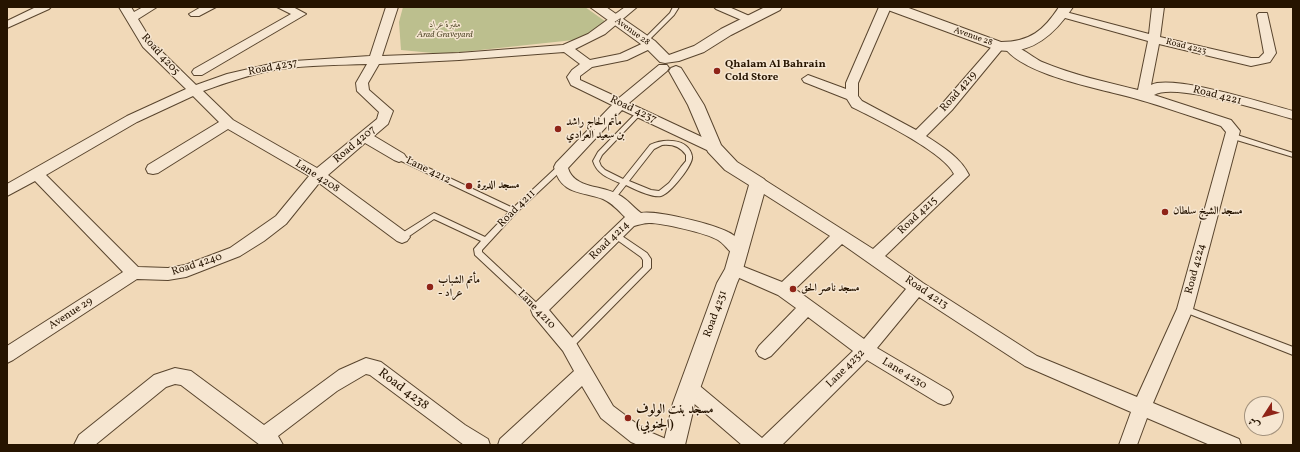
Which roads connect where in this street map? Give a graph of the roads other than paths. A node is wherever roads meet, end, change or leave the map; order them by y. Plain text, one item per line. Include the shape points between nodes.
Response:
1 (45, 7) edge
2 (125, 7) edge
3 (151, 7) edge
4 (210, 7) edge
5 (283, 7) edge
6 (311, 7) edge
7 (392, 7) edge
8 (597, 7) edge
9 (632, 7) edge
10 (676, 7) edge
11 (720, 7) edge
12 (775, 7) edge
13 (892, 7) edge
14 (1158, 7) edge
15 (1064, 10) edge
16 (195, 14) dead end
17 (300, 14) junction
18 (1263, 15) dead end
19 (133, 17) junction
20 (616, 20) junction
21 (750, 20) junction
22 (7, 25) edge
23 (1154, 39) junction
24 (648, 43) junction
25 (1004, 47) junction
26 (566, 48) junction
27 (374, 60) junction
28 (588, 64) junction
29 (672, 64) junction
30 (198, 72) dead end
31 (808, 79) dead end
32 (193, 91) junction
33 (1143, 96) junction
34 (854, 100) junction
35 (621, 103) junction
36 (640, 112) junction
37 (1293, 116) edge
38 (228, 123) junction
39 (676, 130) junction
40 (1231, 131) junction
41 (918, 136) junction
42 (366, 137) junction
43 (665, 142) junction
44 (714, 148) junction
45 (1293, 155) edge
46 (399, 157) joint
47 (561, 167) junction
48 (153, 169) dead end
49 (37, 174) junction
50 (318, 175) junction
51 (626, 181) junction
52 (758, 183) junction
53 (7, 191) edge
54 (612, 198) junction
55 (514, 211) junction
56 (637, 218) junction
57 (616, 235) junction
58 (841, 235) junction
59 (402, 237) joint
60 (486, 240) junction
61 (740, 251) junction
62 (478, 253) joint
63 (874, 257) junction
64 (734, 269) junction
65 (134, 273) junction
66 (918, 288) junction
67 (784, 290) junction
68 (807, 307) junction
69 (1185, 309) junction
70 (539, 310) junction
71 (569, 346) junction
72 (864, 350) junction
73 (765, 351) dead end
74 (1293, 351) edge
75 (7, 355) edge
76 (584, 373) junction
77 (689, 388) junction
78 (944, 397) dead end
79 (1142, 407) junction
80 (269, 440) edge
81 (83, 445) edge
82 (481, 445) edge
83 (507, 445) edge
84 (659, 445) edge
85 (674, 445) edge
86 (756, 445) edge
87 (769, 445) edge
88 (1128, 445) edge
89 (1232, 445) edge

1 - 22 street
2 - 19 street, Road 4205
3 - 19 street
4 - 16 street
5 - 17 street
6 - 17 street
7 - 27 street, Road 4207
8 - 20 street, Avenue 28
9 - 20 street, Road 4237
10 - 24 lane
11 - 21 street
12 - 21 street
13 - 25 street, Avenue 28
13 - 34 street via 852,83
14 - 23 street
15 - 23 street, Road 4223
15 - 25 street via 1040,38
17 - 30 street
18 - 23 street, Road 4223 via 1270,53 1269,57 1259,62
19 - 32 street, Road 4205 via 147,44
20 - 24 street, Avenue 28
20 - 26 street, Road 4237 via 583,41
21 - 29 street via 699,49 696,55
23 - 33 street
24 - 28 street via 623,57
24 - 29 street, Avenue 28
25 - 33 street, Road 4221 via 1043,67
25 - 41 street, Road 4219
26 - 27 street, Road 4237 via 473,56
26 - 28 street
27 - 32 street, Road 4237 via 299,63 266,68
27 - 42 street, Road 4207 via 362,88 386,111 386,116
28 - 35 street, Road 4237 via 576,73 575,82
29 - 35 street, Road 4211
29 - 44 street, Road 4213 via 696,105
31 - 34 street
32 - 38 street, Lane 4208
32 - 49 street, Road 4237 via 136,118
33 - 37 street, Road 4221 via 1158,87 1186,88
33 - 40 street, Road 4221 via 1217,120
34 - 41 street
35 - 36 street, Road 4237
35 - 47 street, Road 4211
36 - 39 street, Road 4237
36 - 51 lane via 596,161 602,172
38 - 48 street
38 - 50 street, Lane 4208
39 - 43 lane
39 - 44 street, Road 4237
40 - 45 lane
40 - 69 street, Road 4224
41 - 63 street, Road 4215 via 955,164 962,175
42 - 46 street, Lane 4212
42 - 50 street, Road 4207
43 - 51 lane via 652,147
43 - 51 lane via 682,146 688,151 689,158 664,192 650,193
44 - 52 street, Road 4213 via 731,166
46 - 55 lane, Lane 4212
47 - 54 street via 561,173 576,187
47 - 55 lane, Road 4211
49 - 53 street, Road 4237
49 - 65 street
50 - 59 street, Lane 4208
50 - 65 street, Road 4240 via 281,220 235,252 186,271 168,274
51 - 54 lane
52 - 58 street, Road 4213
52 - 61 street, Road 4231
54 - 56 street
55 - 60 lane, Road 4211
56 - 57 street, Road 4214 via 628,221
56 - 61 street, Road 4214 via 657,218 705,230 723,236
57 - 70 street, Road 4214
57 - 71 lane via 644,255 647,259 647,268
58 - 63 street, Road 4213
58 - 67 street
59 - 60 lane via 431,218 438,218
60 - 62 lane, Road 4211 via 478,249
61 - 64 street, Road 4231
62 - 70 lane, Lane 4210
63 - 66 street, Road 4213
64 - 67 street, Lane 4230
64 - 77 street, Road 4231
65 - 75 street, Avenue 29
66 - 72 street, Lane 4232
66 - 79 street, Road 4213 via 1031,360
67 - 68 street, Lane 4230
68 - 72 street, Lane 4230
68 - 73 street
69 - 74 lane
69 - 79 street, Road 4224
70 - 71 street, Lane 4210
71 - 76 street, Lane 4210
72 - 78 street, Lane 4230
72 - 87 street, Lane 4232
76 - 83 street
76 - 84 street, Lane 4210 via 607,412 638,436
77 - 85 street, Road 4231
77 - 86 street
79 - 88 street, Road 4224
79 - 89 street, Road 4213
80 - 81 street, Road 4238 via 185,377 175,376 160,381
80 - 82 street, Road 4238 via 315,397 366,366 375,368 458,431

